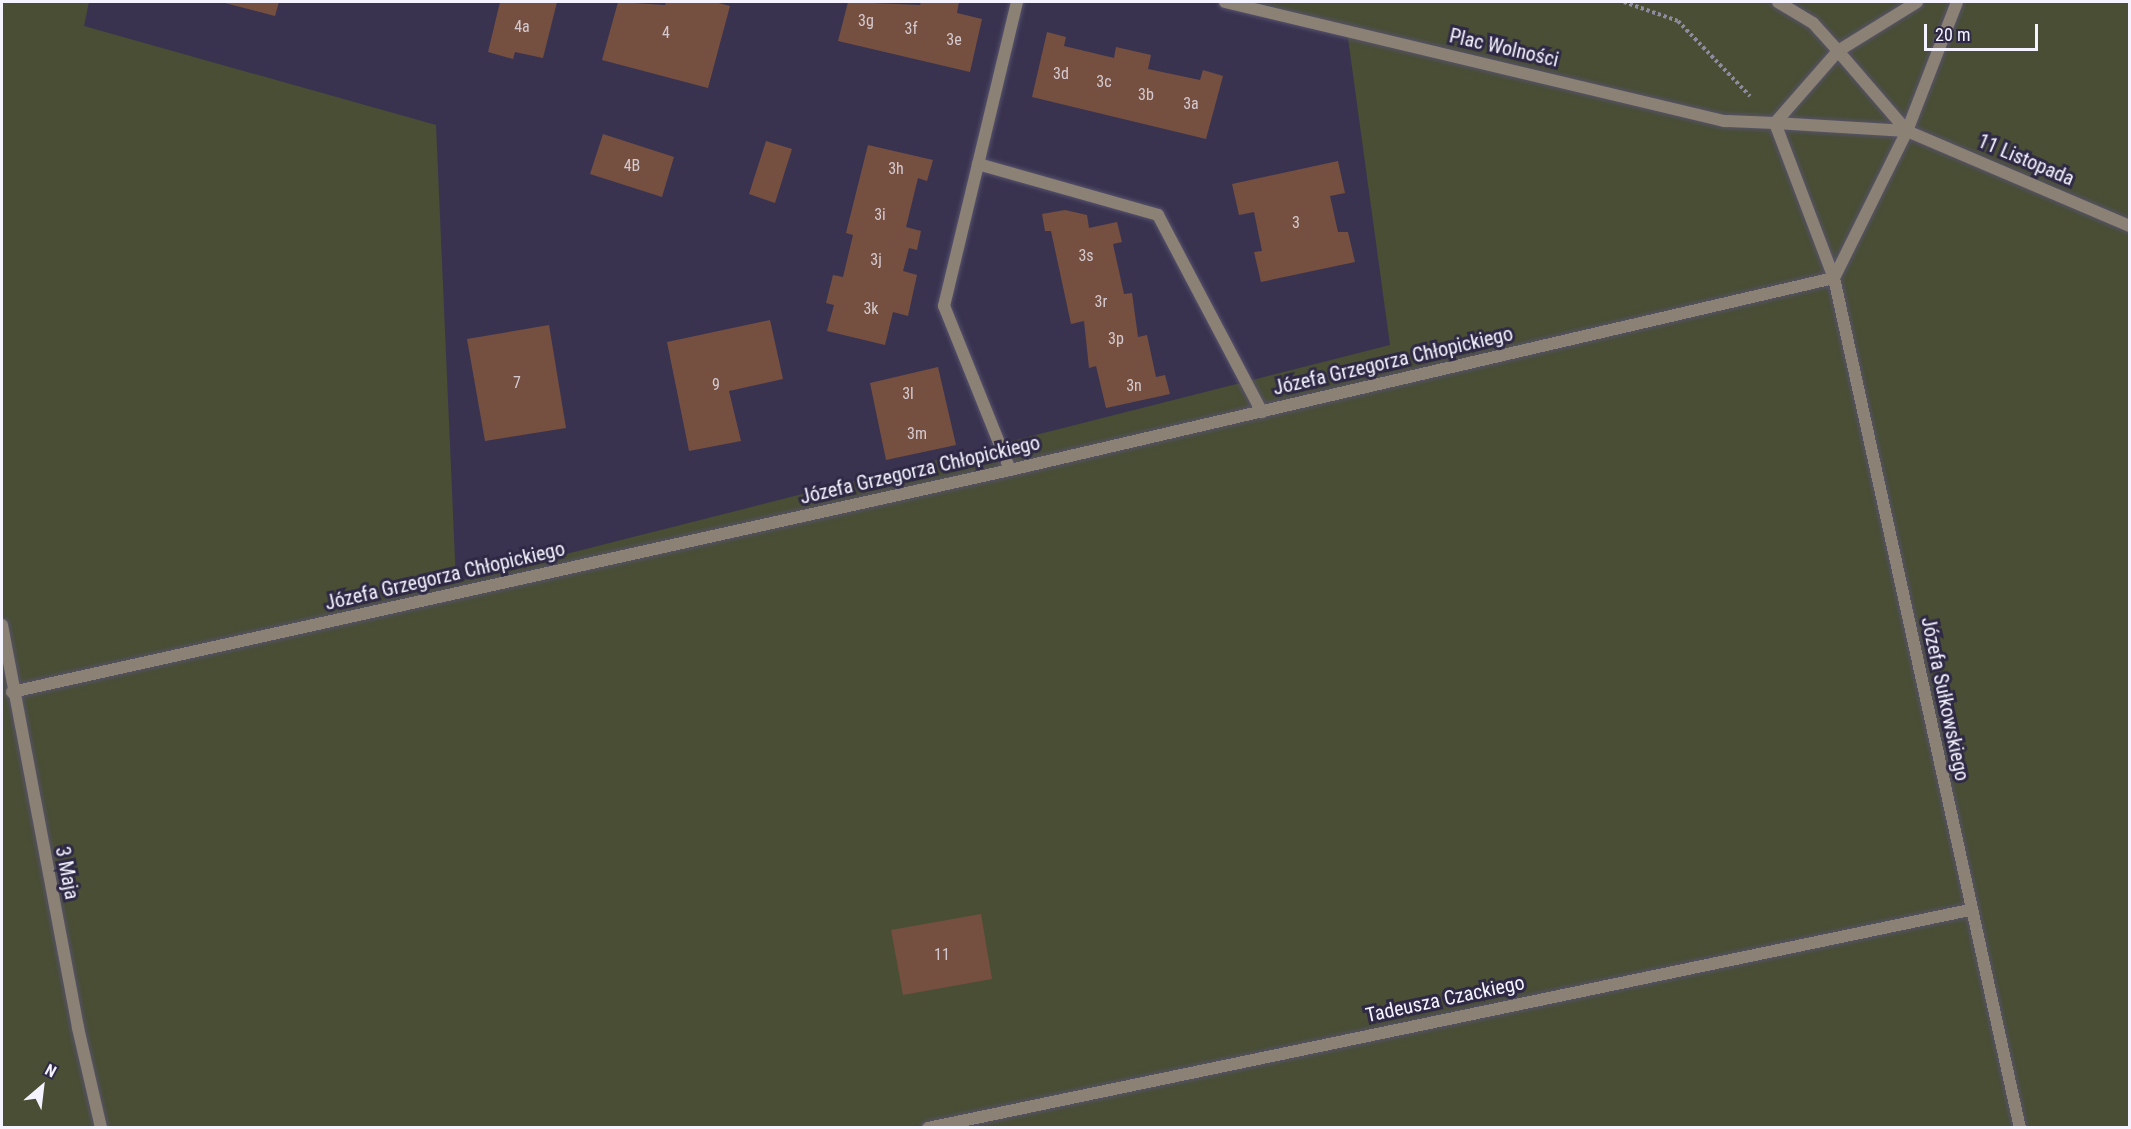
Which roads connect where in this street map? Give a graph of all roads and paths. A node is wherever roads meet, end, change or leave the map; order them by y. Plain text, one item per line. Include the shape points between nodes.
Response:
1 (1017, 2) edge
2 (1225, 2) edge
3 (1624, 2) edge
4 (1778, 2) edge
5 (1917, 2) edge
6 (1957, 2) edge
7 (1838, 51) junction
8 (1775, 123) junction
9 (1907, 131) junction
10 (978, 164) junction
11 (2130, 226) edge
12 (1834, 278) junction
13 (1262, 412) junction
14 (1010, 470) junction
15 (2, 625) edge
16 (12, 692) junction
17 (1970, 909) junction
18 (102, 1128) edge
19 (928, 1128) edge
20 (2020, 1128) edge

1 - 10 street
2 - 8 street, Plac Wolności via 1724,121
3 - 8 path via 1678,21
4 - 7 street via 1813,23
5 - 7 street
6 - 9 street
7 - 8 street
7 - 9 street
8 - 9 street, Plac Wolności
8 - 12 street, Józefa Sułkowskiego
9 - 11 street, 11 Listopada
9 - 12 street
10 - 13 street via 1158,215
10 - 14 street via 944,306
12 - 13 street, Józefa Grzegorza Chłopickiego
12 - 17 street, Józefa Sułkowskiego
13 - 14 street, Józefa Grzegorza Chłopickiego
14 - 16 street, Józefa Grzegorza Chłopickiego
15 - 16 street, 3 Maja
16 - 18 street, 3 Maja via 78,1028
17 - 19 street, Tadeusza Czackiego
17 - 20 street, Józefa Sułkowskiego

